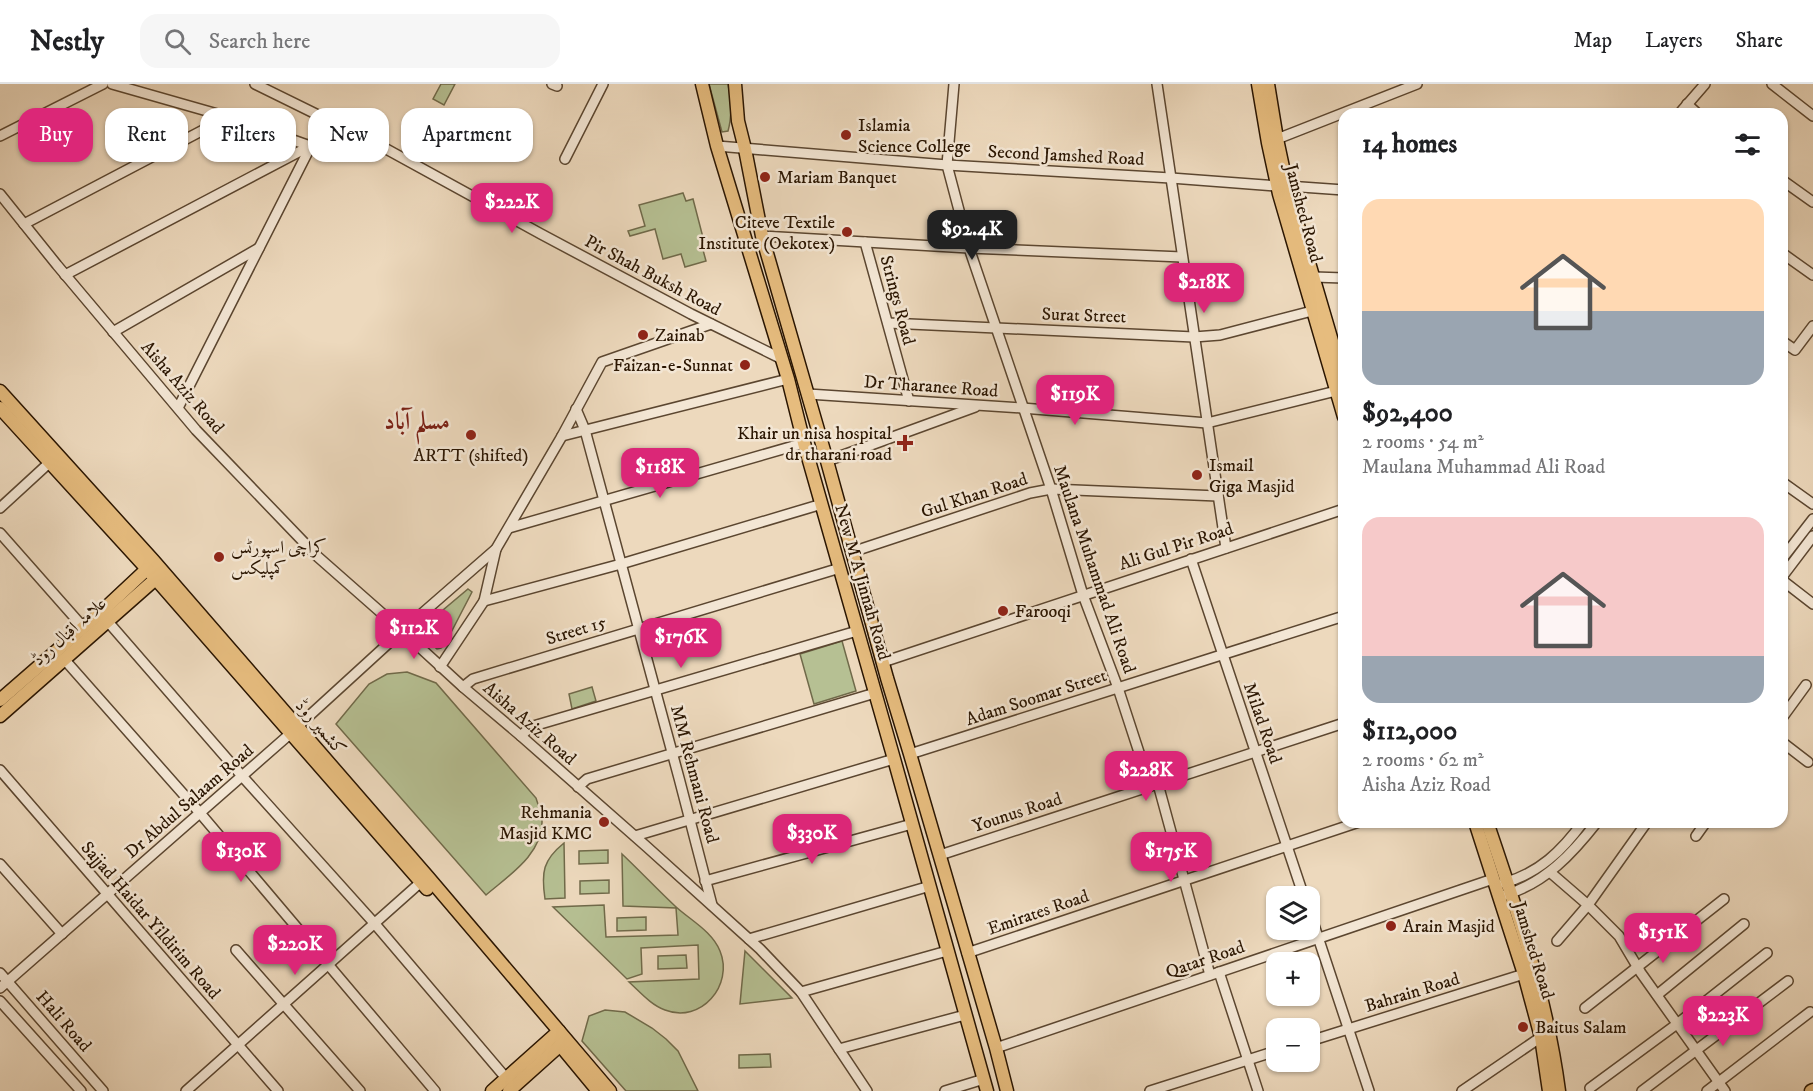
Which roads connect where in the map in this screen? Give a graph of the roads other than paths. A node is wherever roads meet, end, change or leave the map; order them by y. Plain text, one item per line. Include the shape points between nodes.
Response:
1 (103, 84) edge
2 (112, 84) edge
3 (255, 84) edge
4 (603, 84) edge
5 (702, 84) edge
6 (735, 84) edge
7 (954, 84) edge
8 (1156, 84) edge
9 (1258, 84) edge
10 (1268, 84) edge
11 (1417, 84) edge
12 (1705, 84) edge
13 (1772, 84) edge
14 (1686, 104) junction
15 (1356, 108) edge
16 (1683, 108) edge
17 (1691, 108) edge
18 (200, 109) edge
19 (308, 110) edge
20 (1338, 115) edge
21 (1813, 116) edge
22 (200, 132) edge
23 (0, 136) edge
24 (1277, 139) junction
25 (717, 146) junction
26 (308, 147) edge
27 (745, 149) junction
28 (308, 150) edge
29 (389, 151) edge
30 (565, 159) dead end
31 (947, 165) junction
32 (1171, 178) junction
33 (1788, 184) edge
34 (1282, 186) junction
35 (1338, 190) edge
36 (0, 194) edge
37 (1813, 202) edge
38 (24, 224) junction
39 (762, 236) junction
40 (865, 242) junction
41 (259, 248) junction
42 (969, 248) junction
43 (1182, 256) junction
44 (1788, 257) edge
45 (65, 275) junction
46 (1813, 275) edge
47 (1314, 277) junction
48 (1338, 278) edge
49 (1312, 311) junction
50 (888, 323) junction
51 (711, 324) junction
52 (1813, 326) edge
53 (996, 328) junction
54 (113, 332) junction
55 (1194, 337) junction
56 (1788, 345) edge
57 (782, 359) junction
58 (1338, 375) edge
59 (1338, 376) edge
60 (1338, 379) edge
61 (788, 380) junction
62 (0, 391) edge
63 (808, 394) junction
64 (909, 401) junction
65 (980, 405) junction
66 (0, 408) edge
67 (178, 408) junction
68 (1022, 408) junction
69 (576, 409) junction
70 (1207, 423) junction
71 (585, 430) junction
72 (562, 436) junction
73 (804, 443) junction
74 (827, 461) junction
75 (49, 463) junction
76 (1788, 486) edge
77 (1051, 489) junction
78 (1218, 496) junction
79 (604, 501) junction
80 (822, 504) junction
81 (1813, 504) edge
82 (0, 508) edge
83 (1338, 511) edge
84 (1813, 519) edge
85 (509, 528) junction
86 (0, 533) edge
87 (1813, 536) edge
88 (1226, 548) junction
89 (496, 549) junction
90 (1788, 551) edge
91 (852, 552) junction
92 (1191, 559) junction
93 (621, 564) junction
94 (840, 568) junction
95 (155, 571) junction
96 (1788, 571) edge
97 (1788, 584) edge
98 (1083, 595) junction
99 (484, 601) junction
100 (1813, 604) edge
101 (104, 617) junction
102 (1338, 618) edge
103 (83, 627) junction
104 (639, 628) junction
105 (402, 631) junction
106 (857, 631) junction
107 (1223, 655) junction
108 (64, 659) junction
109 (883, 662) junction
110 (440, 667) junction
111 (1806, 686) dead end
112 (463, 687) junction
113 (1118, 688) junction
114 (656, 691) junction
115 (875, 693) junction
116 (0, 700) edge
117 (1788, 710) edge
118 (0, 716) edge
119 (1338, 725) edge
120 (294, 730) junction
121 (521, 736) junction
122 (1788, 747) edge
123 (1255, 752) junction
124 (673, 754) junction
125 (910, 754) junction
126 (894, 759) junction
127 (1808, 762) dead end
128 (0, 770) edge
129 (242, 776) junction
130 (1154, 785) junction
131 (578, 787) junction
132 (200, 813) junction
133 (690, 820) junction
134 (912, 824) junction
135 (1341, 828) edge
136 (1477, 828) edge
137 (1488, 828) edge
138 (1577, 828) edge
139 (1592, 828) edge
140 (1643, 828) edge
141 (1702, 828) edge
142 (1696, 836) dead end
143 (635, 837) junction
144 (1287, 846) junction
145 (940, 855) junction
146 (0, 864) edge
147 (1551, 873) junction
148 (705, 881) junction
149 (1184, 881) junction
150 (421, 882) junction
151 (930, 886) junction
152 (1300, 886) edge
153 (1502, 887) junction
154 (108, 894) junction
155 (1724, 898) dead end
156 (712, 905) junction
157 (1588, 905) junction
158 (375, 924) junction
159 (1744, 924) dead end
160 (62, 934) junction
161 (1320, 938) edge
162 (749, 939) junction
163 (1315, 940) edge
164 (1318, 940) edge
165 (1557, 941) dead end
166 (236, 950) dead end
167 (947, 951) junction
168 (967, 953) junction
169 (1767, 953) dead end
170 (327, 965) junction
171 (1638, 967) junction
172 (0, 973) edge
173 (1214, 974) junction
174 (1524, 974) junction
175 (1788, 981) dead end
176 (4, 985) edge
177 (801, 992) junction
178 (1657, 995) junction
179 (0, 1001) edge
180 (284, 1005) junction
181 (1585, 1008) dead end
182 (1810, 1012) dead end
183 (965, 1016) junction
184 (1677, 1024) junction
185 (1348, 1029) junction
186 (1541, 1037) junction
187 (560, 1038) junction
188 (1320, 1038) edge
189 (238, 1046) junction
190 (996, 1048) junction
191 (839, 1049) junction
192 (1696, 1051) junction
193 (1266, 1054) edge
194 (1248, 1060) junction
195 (506, 1078) junction
196 (1719, 1082) junction
197 (985, 1085) edge
198 (1474, 1088) edge
199 (1590, 1088) dead end
200 (81, 1091) edge
201 (103, 1091) edge
202 (186, 1091) edge
203 (278, 1091) edge
204 (360, 1091) edge
205 (435, 1091) edge
206 (492, 1091) edge
207 (509, 1091) edge
208 (598, 1091) edge
209 (610, 1091) edge
210 (867, 1091) edge
211 (945, 1091) edge
212 (1007, 1091) edge
213 (1150, 1091) edge
214 (1258, 1091) edge
215 (1369, 1091) edge
216 (1462, 1091) edge
217 (1549, 1091) edge
218 (1560, 1091) edge
219 (1642, 1091) edge
220 (1707, 1091) edge
221 (1725, 1091) edge

1 - 23 street
2 - 18 street
3 - 19 street, Pir Shah Buksh Road
4 - 30 street
5 - 25 main road, New M A Jinnah Road
6 - 27 main road, New M A Jinnah Road
7 - 31 street, Maulana Muhammad Ali Road
8 - 32 street
9 - 34 main road, Jamshed Road
10 - 24 main road, Jamshed Road
11 - 15 street
12 - 14 street
13 - 21 street
14 - 16 street
14 - 17 street
20 - 24 street
22 - 38 street
24 - 34 main road, Jamshed Road
25 - 27 street, Second Jamshed Road
25 - 57 main road, New M A Jinnah Road
26 - 45 street
27 - 31 street, Second Jamshed Road
27 - 39 main road, New M A Jinnah Road
28 - 41 street
29 - 51 street, Pir Shah Buksh Road
31 - 32 street, Second Jamshed Road
31 - 42 street, Maulana Muhammad Ali Road
32 - 34 street, Second Jamshed Road
32 - 43 street
33 - 37 street
34 - 35 street, Second Jamshed Road
34 - 47 main road, Jamshed Road
34 - 49 main road, Jamshed Road
36 - 38 street, Aisha Aziz Road
38 - 45 street, Aisha Aziz Road
39 - 40 street
39 - 63 main road, New M A Jinnah Road
40 - 42 street
40 - 50 street, Strings Road
41 - 54 street
41 - 67 street
42 - 43 street
42 - 53 street, Maulana Muhammad Ali Road
43 - 55 street
44 - 46 street
45 - 54 street, Aisha Aziz Road
47 - 48 street
47 - 58 main road, Jamshed Road
49 - 55 street, Surat Street via 1220,336
49 - 59 main road, Jamshed Road
50 - 53 street, Surat Street
50 - 64 street, Strings Road
51 - 57 street, Pir Shah Buksh Road
51 - 69 street via 602,362
52 - 56 street via 1796,350
53 - 55 street, Surat Street
53 - 68 street, Maulana Muhammad Ali Road
54 - 67 street, Aisha Aziz Road
55 - 70 street
57 - 61 main road, New M A Jinnah Road
60 - 70 street, Dr Tharanee Road
61 - 71 street
61 - 73 main road, New M A Jinnah Road
62 - 95 main road, کشمیر روڈ
63 - 64 street, Dr Tharanee Road
63 - 74 main road, New M A Jinnah Road
64 - 65 street, Dr Tharanee Road
65 - 68 street, Dr Tharanee Road
65 - 74 street
66 - 75 main road, کشمیر روڈ
67 - 105 street, Aisha Aziz Road via 318,557
68 - 70 street, Dr Tharanee Road
68 - 77 street, Maulana Muhammad Ali Road
69 - 71 street, MM Rehmani Road
69 - 72 street
70 - 78 street
71 - 72 street
71 - 79 street, MM Rehmani Road
72 - 85 street
73 - 79 street
73 - 80 main road, New M A Jinnah Road
74 - 91 main road, New M A Jinnah Road
75 - 82 street
75 - 95 main road, کشمیر روڈ
76 - 81 street
77 - 78 street, Gul Khan Road
77 - 91 street, Gul Khan Road
77 - 98 street, Maulana Muhammad Ali Road
78 - 88 street
79 - 85 street
79 - 93 street, MM Rehmani Road
80 - 93 street
80 - 94 main road, New M A Jinnah Road
83 - 88 street, Ali Gul Pir Road
84 - 90 street
85 - 89 street
86 - 103 street
87 - 96 street
88 - 92 street, Ali Gul Pir Road
89 - 99 street
89 - 105 street, Dr Abdul Salaam Road
91 - 109 main road, New M A Jinnah Road
92 - 98 street, Ali Gul Pir Road
92 - 107 street, Milad Road
93 - 99 street
93 - 104 street, MM Rehmani Road
94 - 104 street, Street 15
94 - 106 main road, New M A Jinnah Road
95 - 101 main road, علامہ اقبال روڈ
95 - 120 main road, کشمیر روڈ
97 - 100 street
98 - 109 street, Ali Gul Pir Road
98 - 113 street, Maulana Muhammad Ali Road
99 - 110 street
101 - 103 main road, علامہ اقبال روڈ
101 - 108 main road, علامہ اقبال روڈ
101 - 129 street
102 - 107 street, Adam Soomar Street
103 - 116 main road, علامہ اقبال روڈ
104 - 112 street, Street 15 via 473,679
104 - 114 street, MM Rehmani Road
105 - 110 street, Aisha Aziz Road
105 - 120 street, Dr Abdul Salaam Road
106 - 114 street
106 - 115 main road, New M A Jinnah Road
107 - 113 street, Adam Soomar Street
107 - 123 street, Milad Road
108 - 118 main road, علامہ اقبال روڈ
108 - 132 street
109 - 125 main road, New M A Jinnah Road
110 - 112 street, Aisha Aziz Road
111 - 117 street
112 - 121 street, Aisha Aziz Road
113 - 125 street, Adam Soomar Street
113 - 130 street, Maulana Muhammad Ali Road
114 - 121 street via 530,727
114 - 124 street, MM Rehmani Road
115 - 124 street
115 - 126 main road, New M A Jinnah Road
119 - 123 street, Younus Road
120 - 129 street, Dr Abdul Salaam Road
120 - 150 main road, کشمیر روڈ
120 - 187 main road, کشمیر روڈ
121 - 131 street, Aisha Aziz Road
122 - 127 street
123 - 130 street, Younus Road
123 - 144 street, Milad Road
124 - 131 street via 587,779
124 - 133 street, MM Rehmani Road
125 - 145 main road, New M A Jinnah Road
126 - 133 street
126 - 134 main road, New M A Jinnah Road
128 - 154 street, Sajjad Haidar Yildirim Road
129 - 132 street, Dr Abdul Salaam Road
129 - 158 street
130 - 145 street, Younus Road
130 - 149 street, Maulana Muhammad Ali Road
131 - 143 street, Aisha Aziz Road
132 - 154 street, Dr Abdul Salaam Road
132 - 170 street
133 - 143 street
133 - 148 street, MM Rehmani Road
134 - 148 street
134 - 151 main road, New M A Jinnah Road
135 - 144 street, Emirates Road
136 - 153 main road, Jamshed Road
137 - 153 main road, Jamshed Road
138 - 153 street via 1547,862
139 - 147 street
140 - 157 street
141 - 142 street
143 - 156 street, Aisha Aziz Road
144 - 149 street, Emirates Road
144 - 152 street, Milad Road
145 - 168 main road, New M A Jinnah Road
146 - 160 street
147 - 153 street
147 - 157 street
148 - 156 street, MM Rehmani Road
149 - 168 street, Emirates Road
149 - 173 street, Maulana Muhammad Ali Road
150 - 158 street
150 - 187 main road, کشمیر روڈ
151 - 162 street
151 - 167 main road, New M A Jinnah Road
153 - 161 street, Qatar Road
153 - 174 main road, Jamshed Road
153 - 218 main road, Jamshed Road via 1545,1015
154 - 160 street, Dr Abdul Salaam Road
154 - 189 street, Sajjad Haidar Yildirim Road
155 - 171 street
156 - 162 street, Aisha Aziz Road
157 - 165 street
157 - 171 street via 1619,936
158 - 170 street
158 - 195 street
159 - 178 street
160 - 176 street, Dr Abdul Salaam Road
162 - 177 street, Aisha Aziz Road
163 - 173 street, Qatar Road
164 - 185 street
166 - 180 street
167 - 177 street
167 - 183 main road, New M A Jinnah Road
168 - 190 main road, New M A Jinnah Road
169 - 184 street
170 - 180 street
170 - 205 street
171 - 178 street
171 - 181 street
172 - 176 street, Hali Road
173 - 190 street, Qatar Road
173 - 194 street, Maulana Muhammad Ali Road
174 - 185 street, Bahrain Road
174 - 186 main road, Jamshed Road
175 - 192 street
176 - 201 street, Hali Road
177 - 191 street, Aisha Aziz Road
178 - 184 street
179 - 200 street, Hali Road
180 - 189 street
180 - 204 street
182 - 196 street
183 - 191 street
183 - 197 main road, New M A Jinnah Road
184 - 192 street
184 - 199 street
185 - 188 street, Bahrain Road
185 - 215 street
186 - 198 street
186 - 217 main road, Jamshed Road
187 - 195 main road
187 - 207 main road
187 - 208 main road, کشمیر روڈ
187 - 209 main road, کشمیر روڈ
189 - 202 street
189 - 203 street, Sajjad Haidar Yildirim Road
190 - 212 main road, New M A Jinnah Road
191 - 210 street, Aisha Aziz Road
192 - 196 street
192 - 219 street
193 - 194 street
194 - 213 street
194 - 214 street, Maulana Muhammad Ali Road
195 - 206 main road
196 - 220 street
196 - 221 street
197 - 211 street
198 - 216 street

